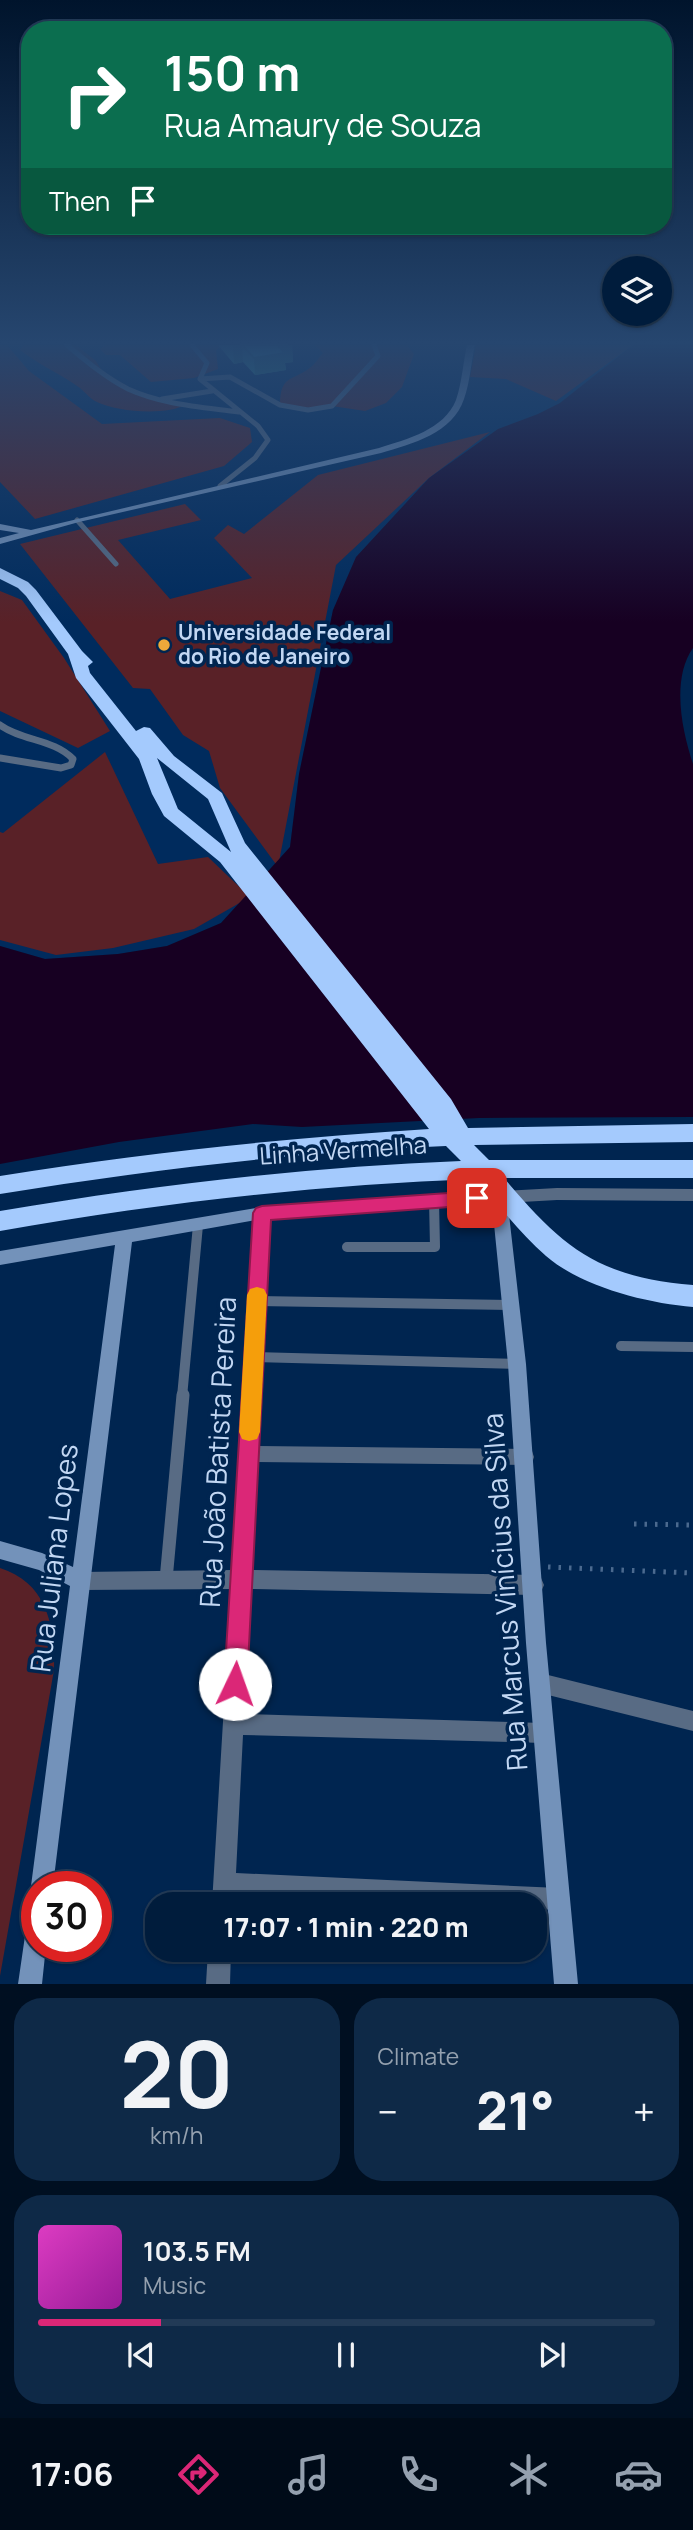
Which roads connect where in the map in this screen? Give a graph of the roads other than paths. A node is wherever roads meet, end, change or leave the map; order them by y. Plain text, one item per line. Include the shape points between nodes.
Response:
1 (266, 438) edge
2 (412, 438) edge
3 (220, 486) junction
4 (77, 520) junction
5 (0, 527) edge
6 (32, 532) junction
7 (0, 541) edge
8 (116, 564) dead end
9 (0, 573) edge
10 (124, 717) junction
11 (0, 725) edge
12 (0, 758) edge
13 (693, 1133) edge
14 (476, 1161) junction
15 (693, 1169) edge
16 (0, 1185) edge
17 (693, 1195) edge
18 (499, 1197) junction
19 (434, 1200) junction
20 (262, 1213) junction
21 (0, 1221) edge
22 (198, 1225) junction
23 (124, 1237) junction
24 (347, 1247) dead end
25 (0, 1258) edge
26 (693, 1296) edge
27 (257, 1301) junction
28 (512, 1305) junction
29 (621, 1346) dead end
30 (693, 1347) edge
31 (254, 1357) junction
32 (517, 1364) junction
33 (248, 1454) junction
34 (525, 1457) junction
35 (0, 1549) edge
36 (533, 1576) junction
37 (241, 1578) junction
38 (166, 1580) junction
39 (81, 1581) junction
40 (540, 1683) junction
41 (693, 1721) edge
42 (233, 1724) junction
43 (544, 1733) junction
44 (44, 1871) edge
45 (223, 1892) edge
46 (547, 1899) edge
47 (559, 1899) junction
48 (33, 1962) edge
49 (219, 1962) edge
50 (30, 1984) edge
51 (218, 1984) edge
52 (566, 1984) edge

1 - 3 lane via 268,443 255,458
2 - 3 street via 380,450
3 - 4 street
4 - 6 street
4 - 8 lane
5 - 6 street
6 - 7 street
9 - 10 highway via 31,593 76,654 82,674
10 - 14 highway via 171,812 227,858 426,1112
10 - 14 highway via 168,760 216,797 236,845 443,1105
11 - 12 lane via 15,736 65,751 73,759 71,765 61,768
13 - 16 highway, Linha Vermelha via 523,1133 293,1146
14 - 26 highway via 530,1226 572,1262 636,1287
15 - 21 highway, Linha Vermelha via 523,1168 293,1181 174,1193
17 - 18 street
18 - 19 street
18 - 28 street, Rua Marcus Vinícius da Silva
19 - 20 street
19 - 24 lane via 435,1247
20 - 22 street
20 - 27 street, Rua João Batista Pereira
22 - 23 street
22 - 38 lane
23 - 25 street
23 - 39 street, Rua Juliana Lopes
27 - 28 lane
27 - 31 street, Rua João Batista Pereira
28 - 32 street, Rua Marcus Vinícius da Silva
29 - 30 lane
31 - 32 lane
31 - 33 street, Rua João Batista Pereira
32 - 34 street, Rua Marcus Vinícius da Silva
33 - 34 street
33 - 37 street, Rua João Batista Pereira
34 - 36 street, Rua Marcus Vinícius da Silva
35 - 39 street
36 - 37 street
36 - 40 street, Rua Marcus Vinícius da Silva
37 - 38 street
37 - 42 street, Rua João Batista Pereira
38 - 39 street
39 - 44 street, Rua Juliana Lopes
40 - 41 street
40 - 43 street, Rua Marcus Vinícius da Silva
42 - 43 street
42 - 45 street, Rua João Batista Pereira
43 - 47 street, Rua Marcus Vinícius da Silva
46 - 47 street
47 - 52 street, Rua Marcus Vinícius da Silva
48 - 50 street
49 - 51 street

